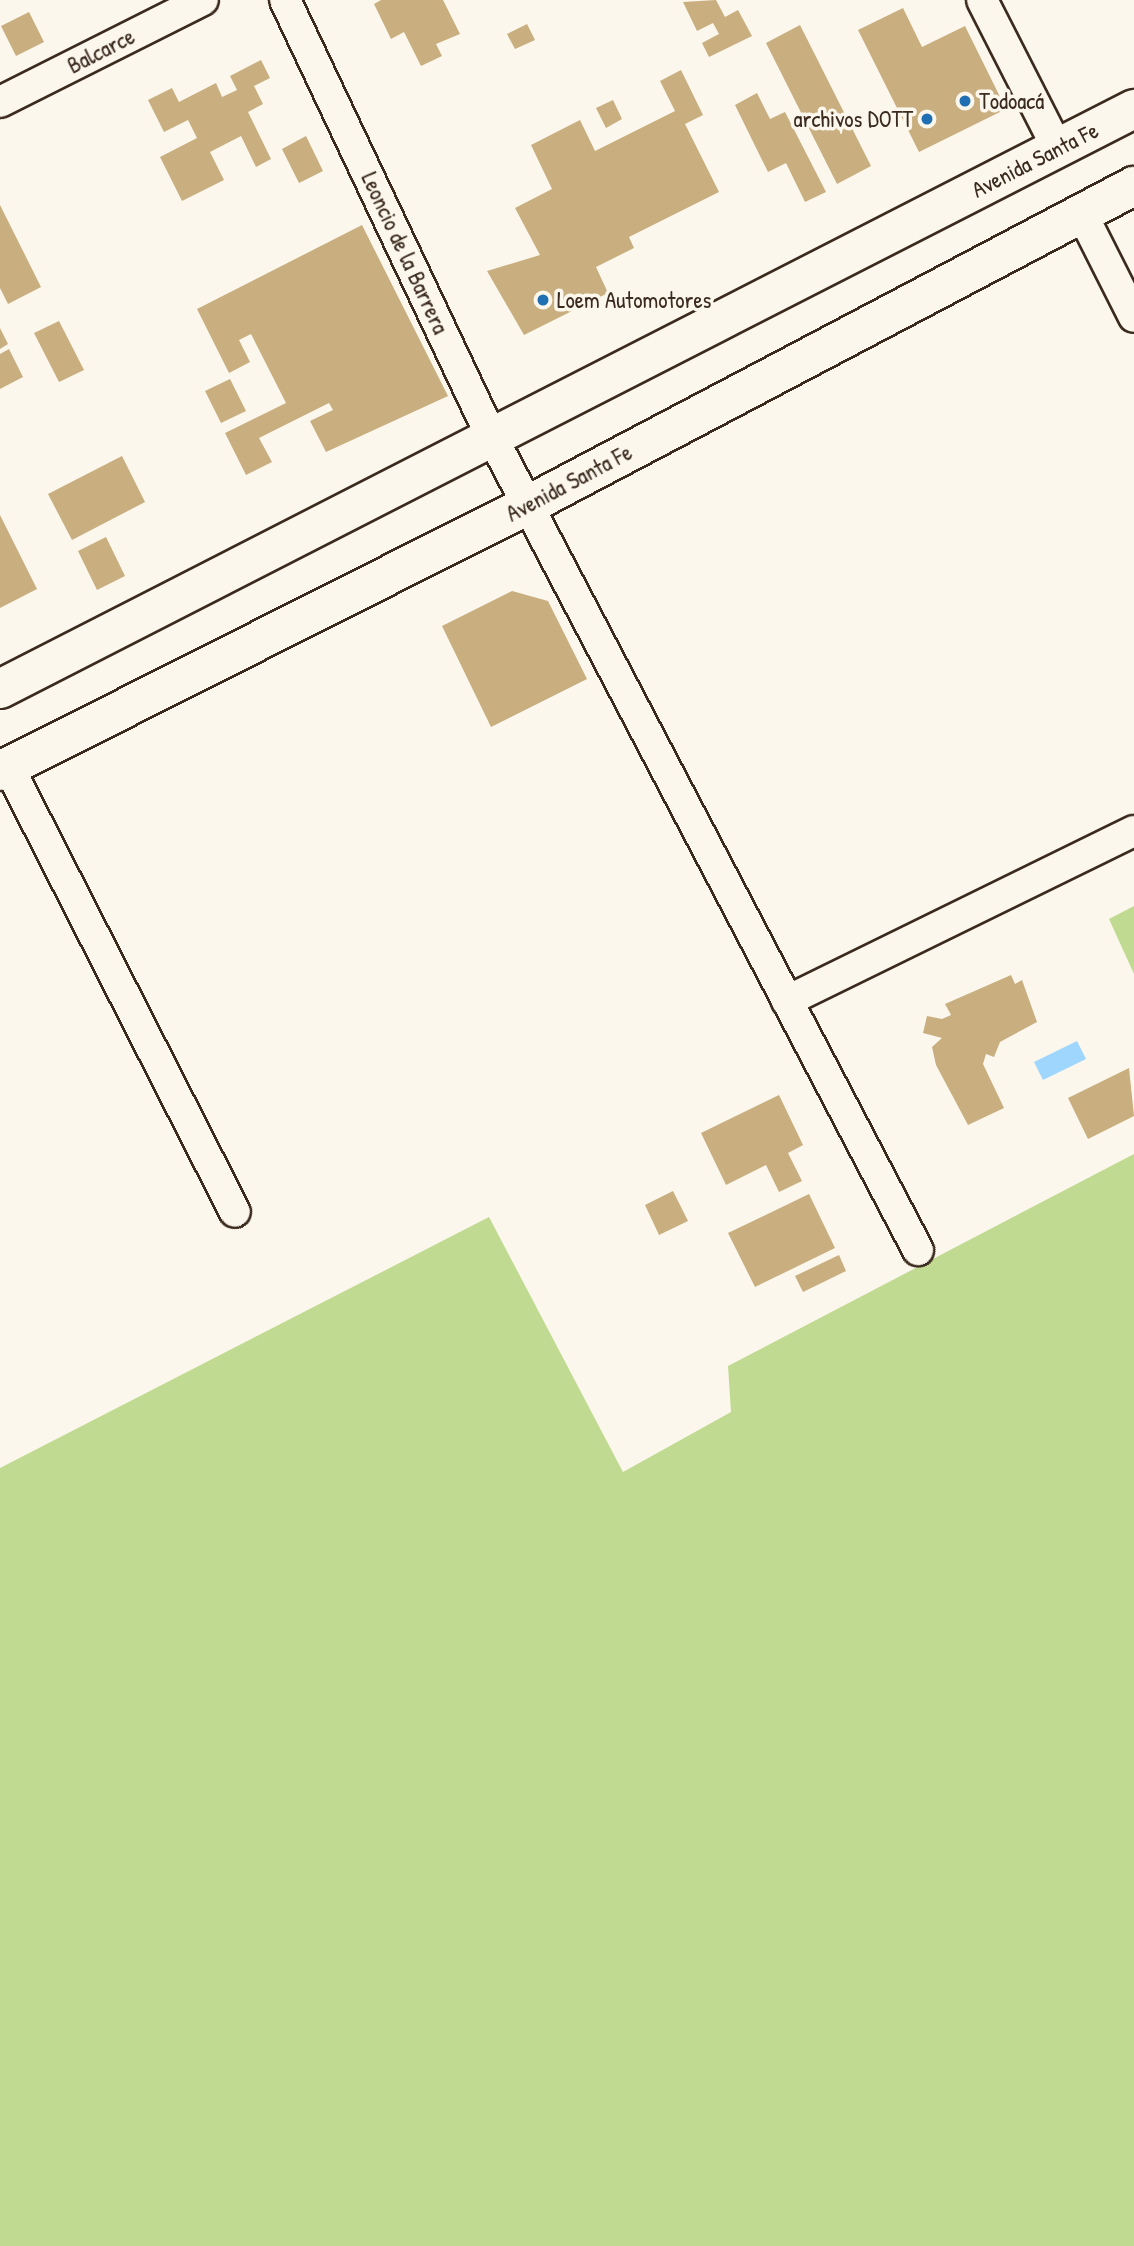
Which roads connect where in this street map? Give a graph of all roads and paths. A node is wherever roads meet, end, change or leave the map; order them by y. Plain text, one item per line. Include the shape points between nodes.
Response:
1 (202, 0) edge
2 (285, 0) edge
3 (982, 0) edge
4 (0, 103) edge
5 (1134, 109) edge
6 (1058, 149) junction
7 (1134, 186) edge
8 (1082, 214) junction
9 (1134, 317) edge
10 (492, 437) junction
11 (530, 504) junction
12 (0, 689) edge
13 (4, 769) edge
14 (1134, 831) edge
15 (787, 1001) junction
16 (234, 1212) dead end
17 (918, 1250) dead end

1 - 4 street, Balcarce
2 - 10 street, Leoncio de la Barrera
3 - 6 street
5 - 6 main road, Avenida Santa Fe
6 - 10 main road, Avenida Santa Fe
7 - 8 main road, Avenida Santa Fe
8 - 9 street
8 - 11 main road, Avenida Santa Fe
10 - 11 street, Leoncio de la Barrera
10 - 12 main road, Avenida Santa Fe
11 - 13 main road, Avenida Santa Fe
11 - 15 street, Leoncio de la Barrera
13 - 16 street
14 - 15 street
15 - 17 street, Leoncio de la Barrera

